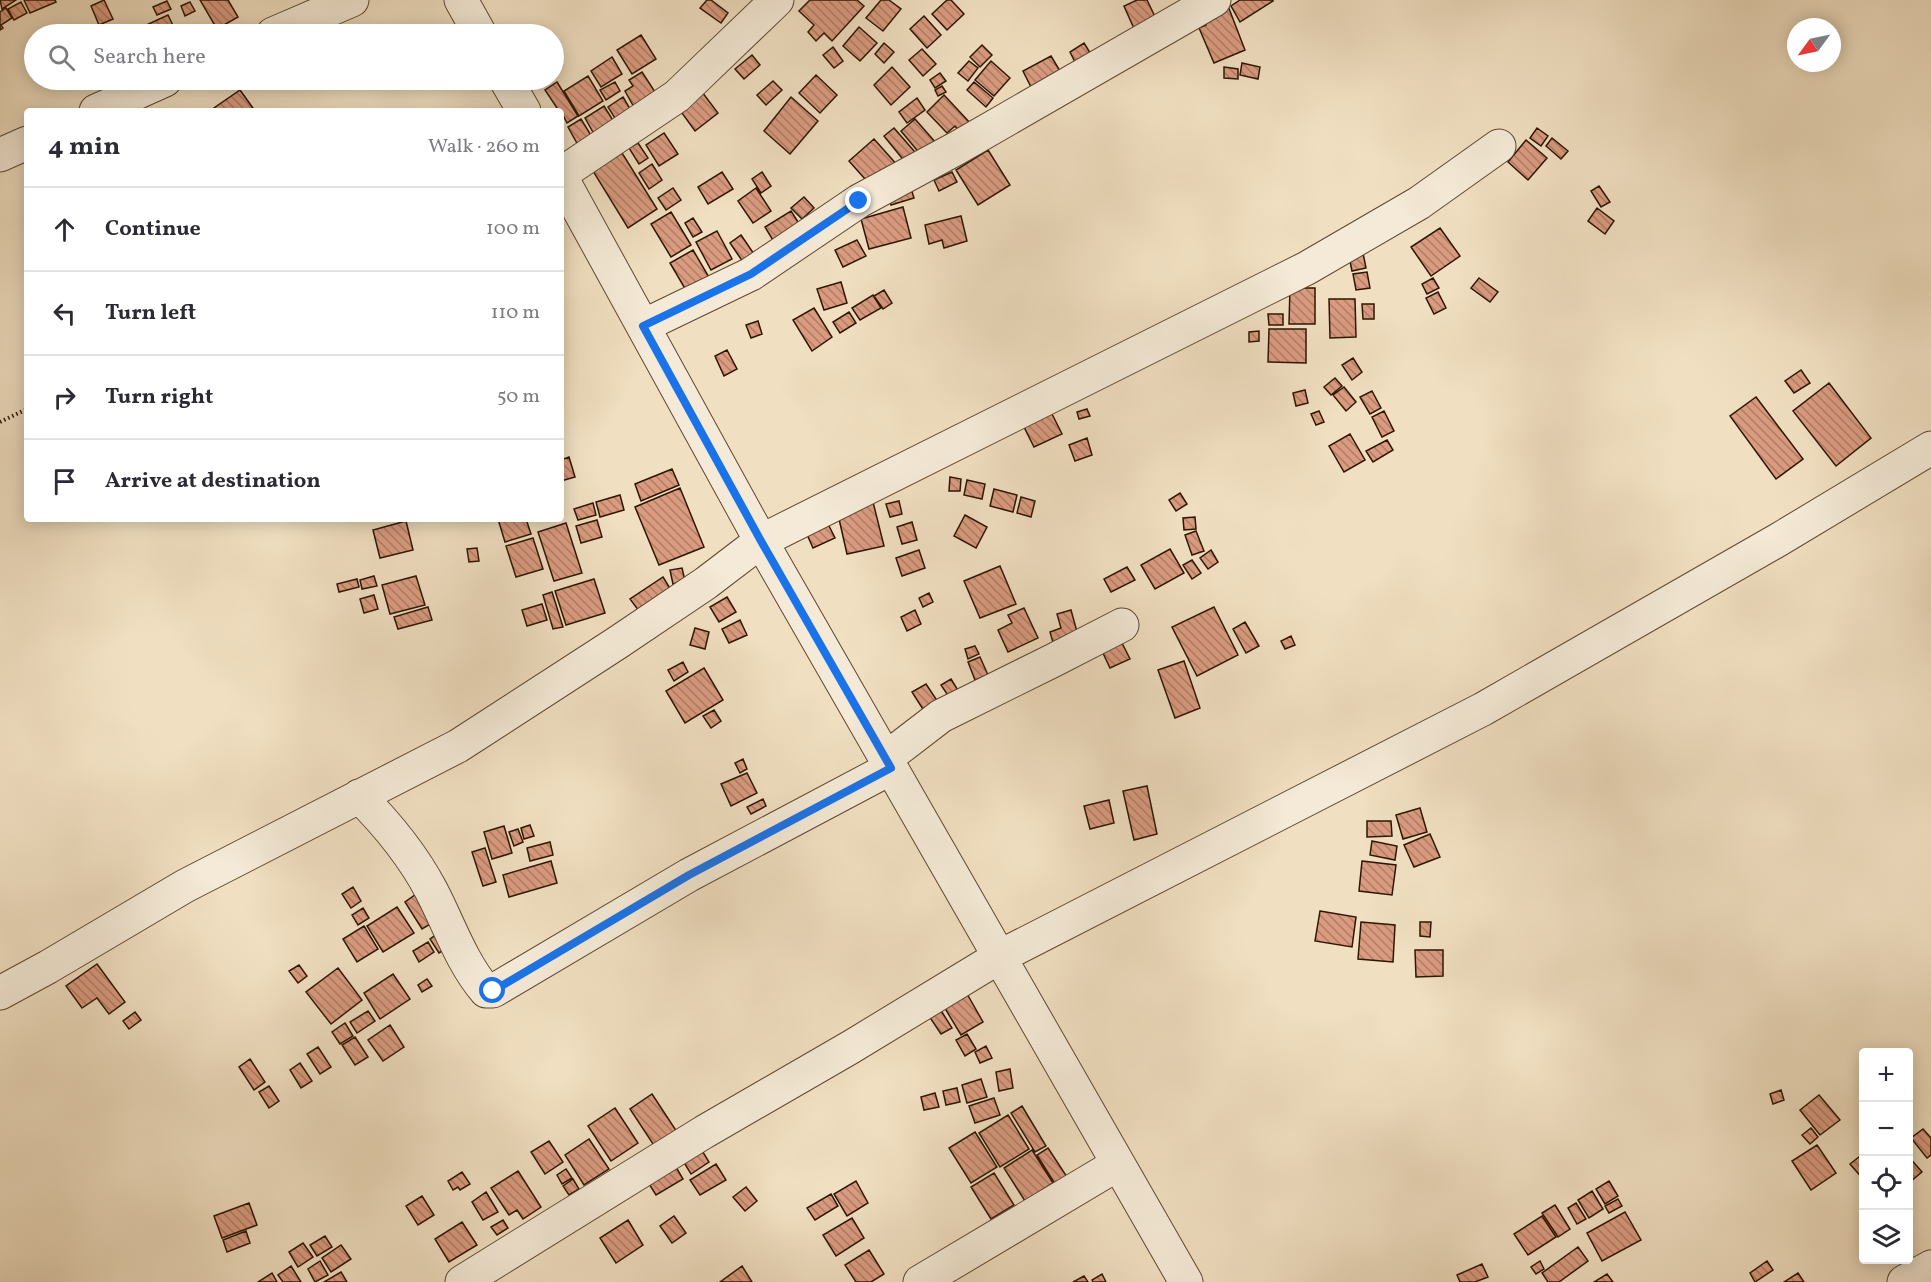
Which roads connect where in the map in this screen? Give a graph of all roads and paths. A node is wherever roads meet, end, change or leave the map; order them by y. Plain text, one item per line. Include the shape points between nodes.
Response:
1 (352, 0) edge
2 (461, 0) edge
3 (777, 0) edge
4 (1214, 0) edge
5 (296, 24) edge
6 (474, 24) edge
7 (143, 90) edge
8 (512, 90) edge
9 (103, 108) edge
10 (522, 108) edge
11 (24, 143) edge
12 (1499, 146) dead end
13 (0, 155) edge
14 (564, 173) edge
15 (564, 181) edge
16 (643, 326) junction
17 (24, 410) edge
18 (0, 422) edge
19 (1931, 448) edge
20 (761, 541) junction
21 (1122, 625) dead end
22 (888, 764) junction
23 (358, 796) junction
24 (999, 957) junction
25 (0, 993) edge
26 (1118, 1164) junction
27 (1931, 1267) edge
28 (462, 1282) edge
29 (920, 1282) edge
30 (1186, 1282) edge
31 (1904, 1282) edge

1 - 5 street
2 - 6 street
3 - 14 street via 677,96
4 - 16 street via 859,201 751,274
7 - 9 street
8 - 10 street
11 - 13 street
12 - 20 street via 1419,203 1307,268
15 - 16 street
16 - 20 street
17 - 18 path
19 - 24 street via 1483,709
20 - 22 street
20 - 23 street via 706,583 458,746
21 - 22 street via 941,716
22 - 23 street via 493,991 486,991 477,982 417,865 387,823
22 - 24 street
23 - 25 street via 185,886
24 - 26 street
24 - 28 street via 704,1132
26 - 29 street
26 - 30 street
27 - 31 street

